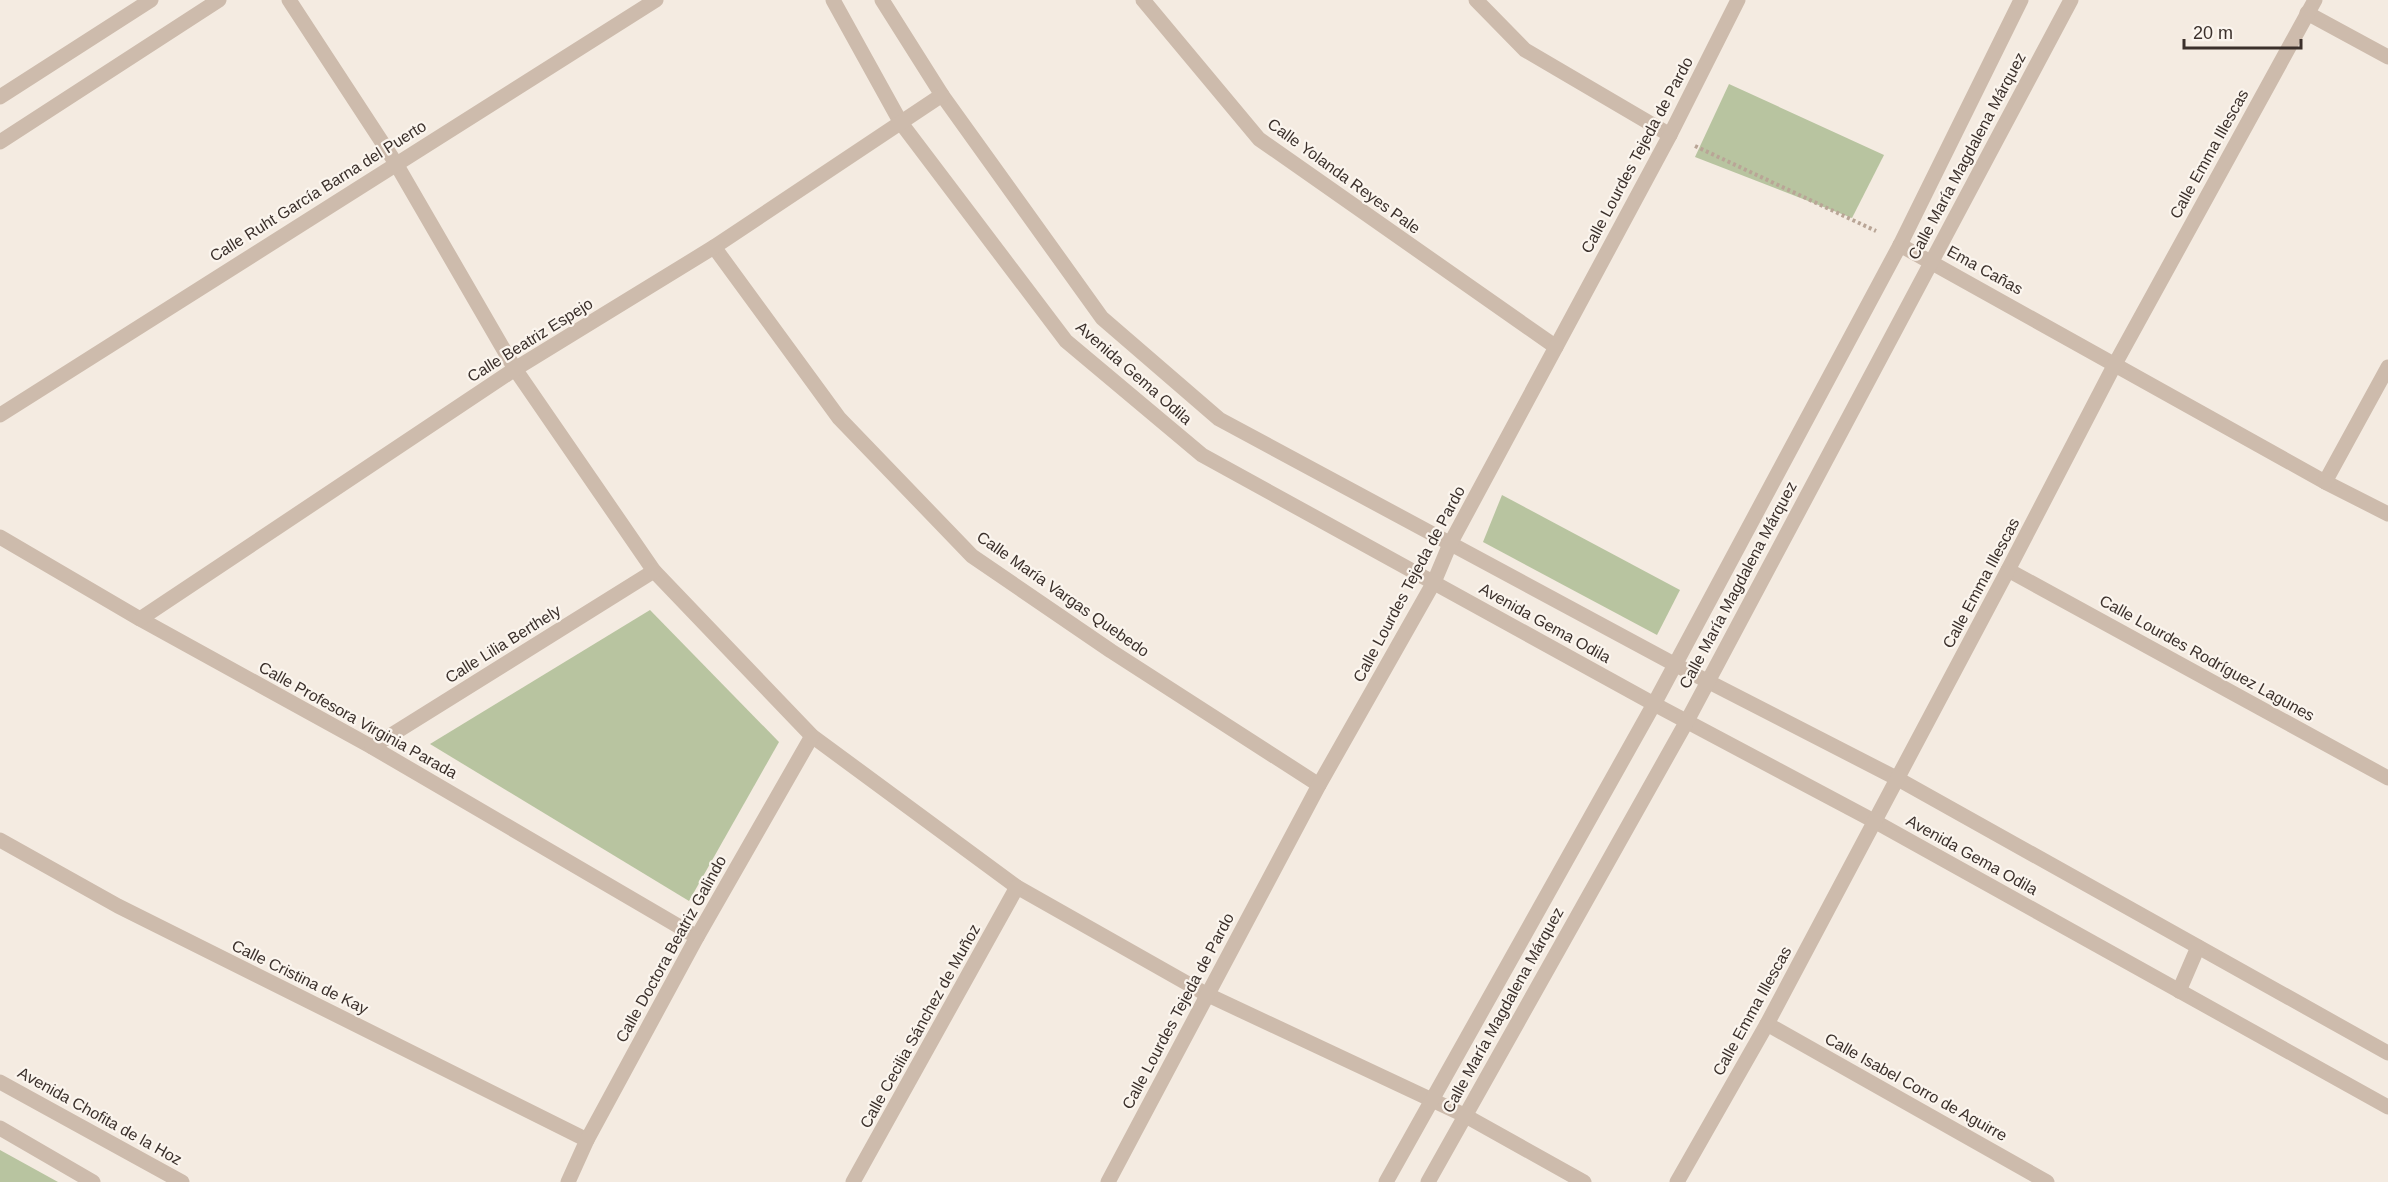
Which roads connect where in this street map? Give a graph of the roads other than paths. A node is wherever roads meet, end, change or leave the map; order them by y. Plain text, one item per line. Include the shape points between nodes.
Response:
1 (151, 0) edge
2 (219, 0) edge
3 (290, 0) edge
4 (656, 0) edge
5 (833, 0) edge
6 (882, 0) edge
7 (1143, 0) edge
8 (1476, 0) edge
9 (1738, 0) edge
10 (2021, 0) edge
11 (2071, 0) edge
12 (2311, 7) edge
13 (2388, 57) edge
14 (942, 95) junction
15 (0, 97) edge
16 (901, 123) junction
17 (1670, 135) junction
18 (0, 142) edge
19 (395, 162) junction
20 (1900, 245) junction
21 (714, 248) junction
22 (1932, 261) junction
23 (1556, 347) junction
24 (2115, 364) junction
25 (2388, 367) edge
26 (515, 369) junction
27 (0, 415) edge
28 (2325, 482) junction
29 (2388, 514) edge
30 (0, 537) edge
31 (1450, 544) junction
32 (2008, 570) junction
33 (654, 571) junction
34 (1434, 582) junction
35 (140, 619) junction
36 (1674, 664) junction
37 (1708, 680) junction
38 (1654, 704) junction
39 (1687, 721) junction
40 (812, 736) junction
41 (372, 747) junction
42 (2388, 778) edge
43 (1898, 779) junction
44 (1319, 785) junction
45 (1874, 821) junction
46 (0, 840) edge
47 (1017, 887) junction
48 (697, 937) junction
49 (2198, 947) junction
50 (2178, 991) junction
51 (1206, 994) junction
52 (1767, 1024) junction
53 (2388, 1053) edge
54 (0, 1082) edge
55 (1432, 1100) junction
56 (2388, 1107) edge
57 (1464, 1115) junction
58 (0, 1128) edge
59 (587, 1140) junction
60 (93, 1182) edge
61 (182, 1182) edge
62 (568, 1182) edge
63 (853, 1182) edge
64 (1108, 1182) edge
65 (1386, 1182) edge
66 (1428, 1182) edge
67 (1584, 1182) edge
68 (1677, 1182) edge
69 (2047, 1182) edge

1 - 15 street
2 - 18 street
3 - 19 street
4 - 19 street, Calle Ruht García Barna del Puerto
5 - 16 street, Avenida Gema Odila
6 - 14 street, Avenida Gema Odila
7 - 23 street, Calle Yolanda Reyes Pale via 1259,139
8 - 17 street via 1525,50
9 - 17 street, Calle Lourdes Tejeda de Pardo
10 - 20 street, Calle María Magdalena Márquez
11 - 22 street, Calle María Magdalena Márquez
12 - 13 street
12 - 24 street, Calle Emma Illescas
14 - 16 street, Calle Beatriz Espejo
14 - 31 street, Avenida Gema Odila via 1102,318 1220,419
16 - 21 street, Calle Beatriz Espejo
16 - 34 street, Avenida Gema Odila via 1066,341 1202,455
17 - 23 street, Calle Lourdes Tejeda de Pardo
19 - 26 street
19 - 27 street, Calle Ruht García Barna del Puerto
20 - 22 street, Ema Cañas
20 - 36 street, Calle María Magdalena Márquez
21 - 26 street, Calle Beatriz Espejo
21 - 44 street, Calle María Vargas Quebedo via 839,418 972,556
22 - 24 street, Ema Cañas
22 - 37 street, Calle María Magdalena Márquez
23 - 31 street, Calle Lourdes Tejeda de Pardo
24 - 28 street, Ema Cañas
24 - 32 street, Calle Emma Illescas
25 - 28 street
26 - 33 street
26 - 35 street, Calle Beatriz Espejo
28 - 29 street, Ema Cañas
30 - 35 street, Calle Profesora Virginia Parada
31 - 34 street, Calle Lourdes Tejeda de Pardo
31 - 36 street, Avenida Gema Odila
32 - 42 street, Calle Lourdes Rodríguez Lagunes
32 - 43 street, Calle Emma Illescas
33 - 40 street
33 - 41 street, Calle Lilia Berthely
34 - 38 street, Avenida Gema Odila
34 - 44 street, Calle Lourdes Tejeda de Pardo
35 - 41 street, Calle Profesora Virginia Parada
36 - 37 street, Avenida Gema Odila
36 - 38 street, Calle María Magdalena Márquez
37 - 39 street, Calle María Magdalena Márquez
37 - 43 street, Avenida Gema Odila
38 - 39 street, Avenida Gema Odila
38 - 55 street, Calle María Magdalena Márquez
39 - 45 street, Avenida Gema Odila
39 - 57 street, Calle María Magdalena Márquez
40 - 47 street
40 - 48 street, Calle Doctora Beatriz Galindo
41 - 48 street, Calle Profesora Virginia Parada
43 - 45 street, Calle Emma Illescas
43 - 49 street, Avenida Gema Odila
44 - 51 street, Calle Lourdes Tejeda de Pardo
45 - 50 street, Avenida Gema Odila
45 - 52 street, Calle Emma Illescas
46 - 59 street, Calle Cristina de Kay via 118,906
47 - 51 street
47 - 63 street, Calle Cecilia Sánchez de Muñoz
48 - 59 street, Calle Doctora Beatriz Galindo
49 - 50 street
49 - 53 street, Avenida Gema Odila
50 - 56 street, Avenida Gema Odila
51 - 55 street
51 - 64 street, Calle Lourdes Tejeda de Pardo
52 - 68 street, Calle Emma Illescas
52 - 69 street, Calle Isabel Corro de Aguirre
54 - 61 street, Avenida Chofita de la Hoz
55 - 57 street
55 - 65 street, Calle María Magdalena Márquez
57 - 66 street, Calle María Magdalena Márquez
57 - 67 street
58 - 60 street
59 - 62 street, Calle Doctora Beatriz Galindo

